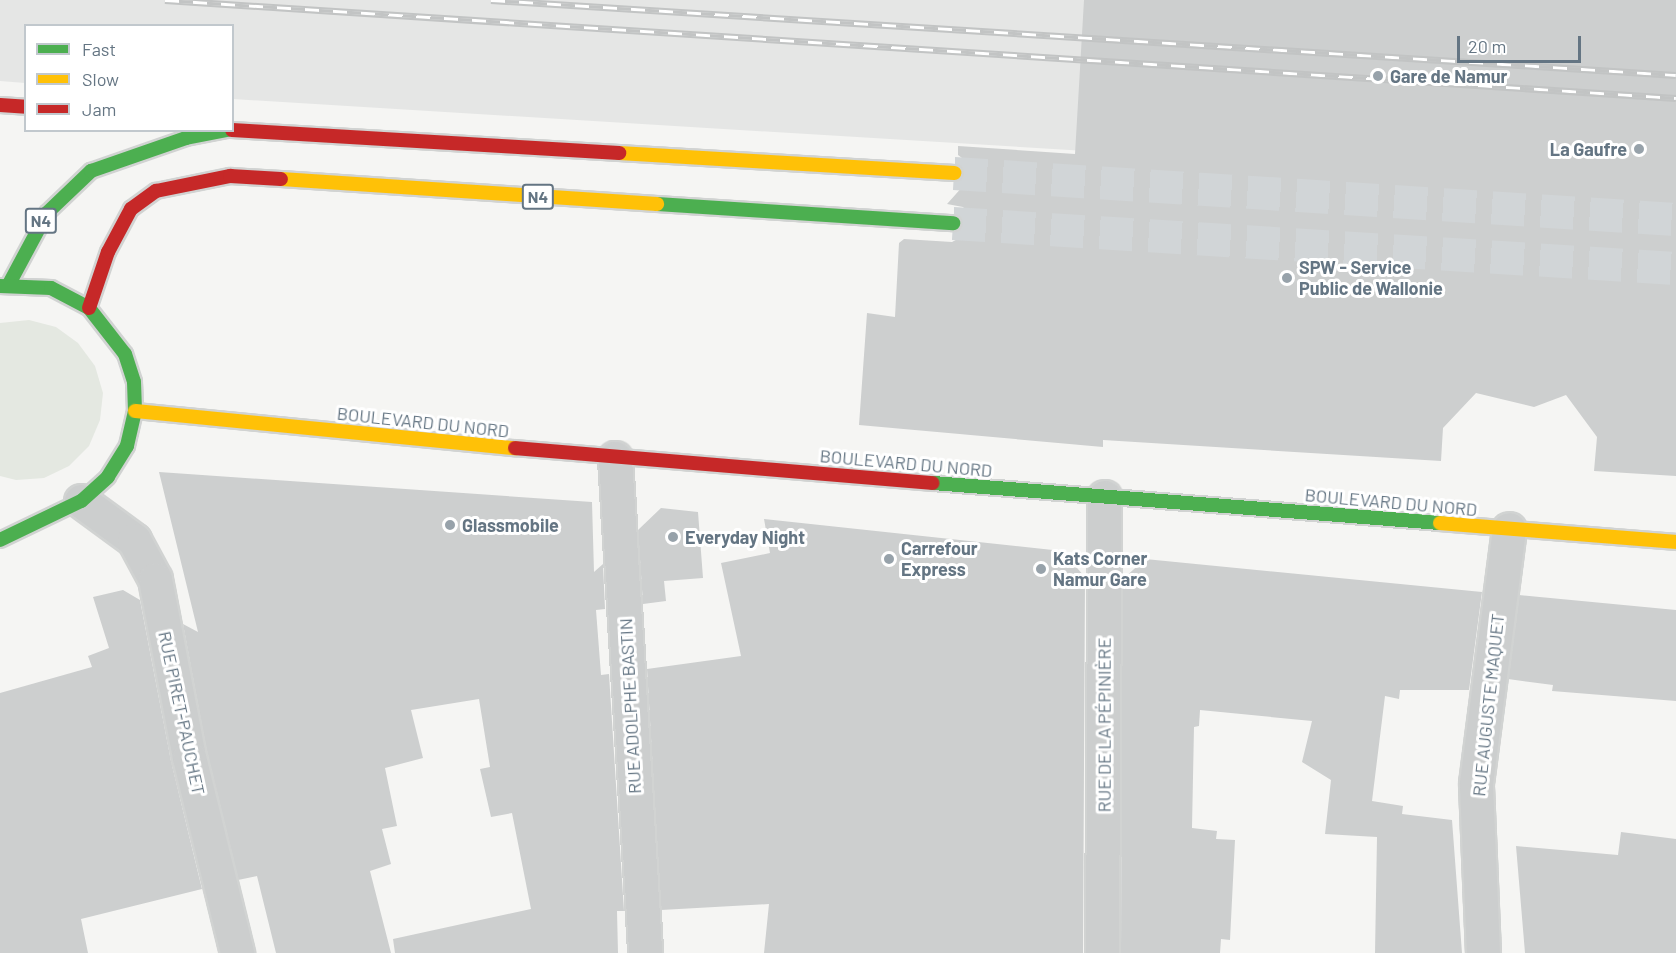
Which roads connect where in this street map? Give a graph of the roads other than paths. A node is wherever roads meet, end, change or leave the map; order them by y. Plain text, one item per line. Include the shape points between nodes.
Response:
1 (0, 105) edge
2 (24, 107) edge
3 (234, 130) edge
4 (218, 132) edge
5 (954, 173) tunnel mouth
6 (953, 223) tunnel mouth
7 (5, 285) edge
8 (89, 308) junction
9 (135, 411) junction
10 (615, 458) junction
11 (1104, 497) junction
12 (81, 501) junction
13 (2, 519) dead end
14 (41, 522) junction
15 (1509, 529) junction
16 (0, 540) edge
17 (1676, 542) edge
18 (237, 953) edge
19 (645, 953) edge
20 (1102, 953) edge
21 (1483, 953) edge

1 - 2 main road
3 - 5 main road
4 - 7 main road, N4 via 164,144 91,171 46,213
6 - 8 main road, N4 via 230,176 156,191 131,210 108,252
7 - 8 main road via 51,288
8 - 9 main road via 125,354 134,382
9 - 10 main road, BOULEVARD DU NORD
9 - 12 main road via 127,446 108,477
10 - 11 main road, BOULEVARD DU NORD
10 - 19 street, RUE ADOLPHE BASTIN
11 - 15 main road, BOULEVARD DU NORD
11 - 20 street, RUE DE LA PÉPINIÈRE
12 - 14 main road
12 - 18 street, RUE PIRET-PAUCHET via 105,514 134,540 155,579 189,757
13 - 14 main road
14 - 16 main road
15 - 17 main road, BOULEVARD DU NORD
15 - 21 street, RUE AUGUSTE MAQUET via 1476,783

